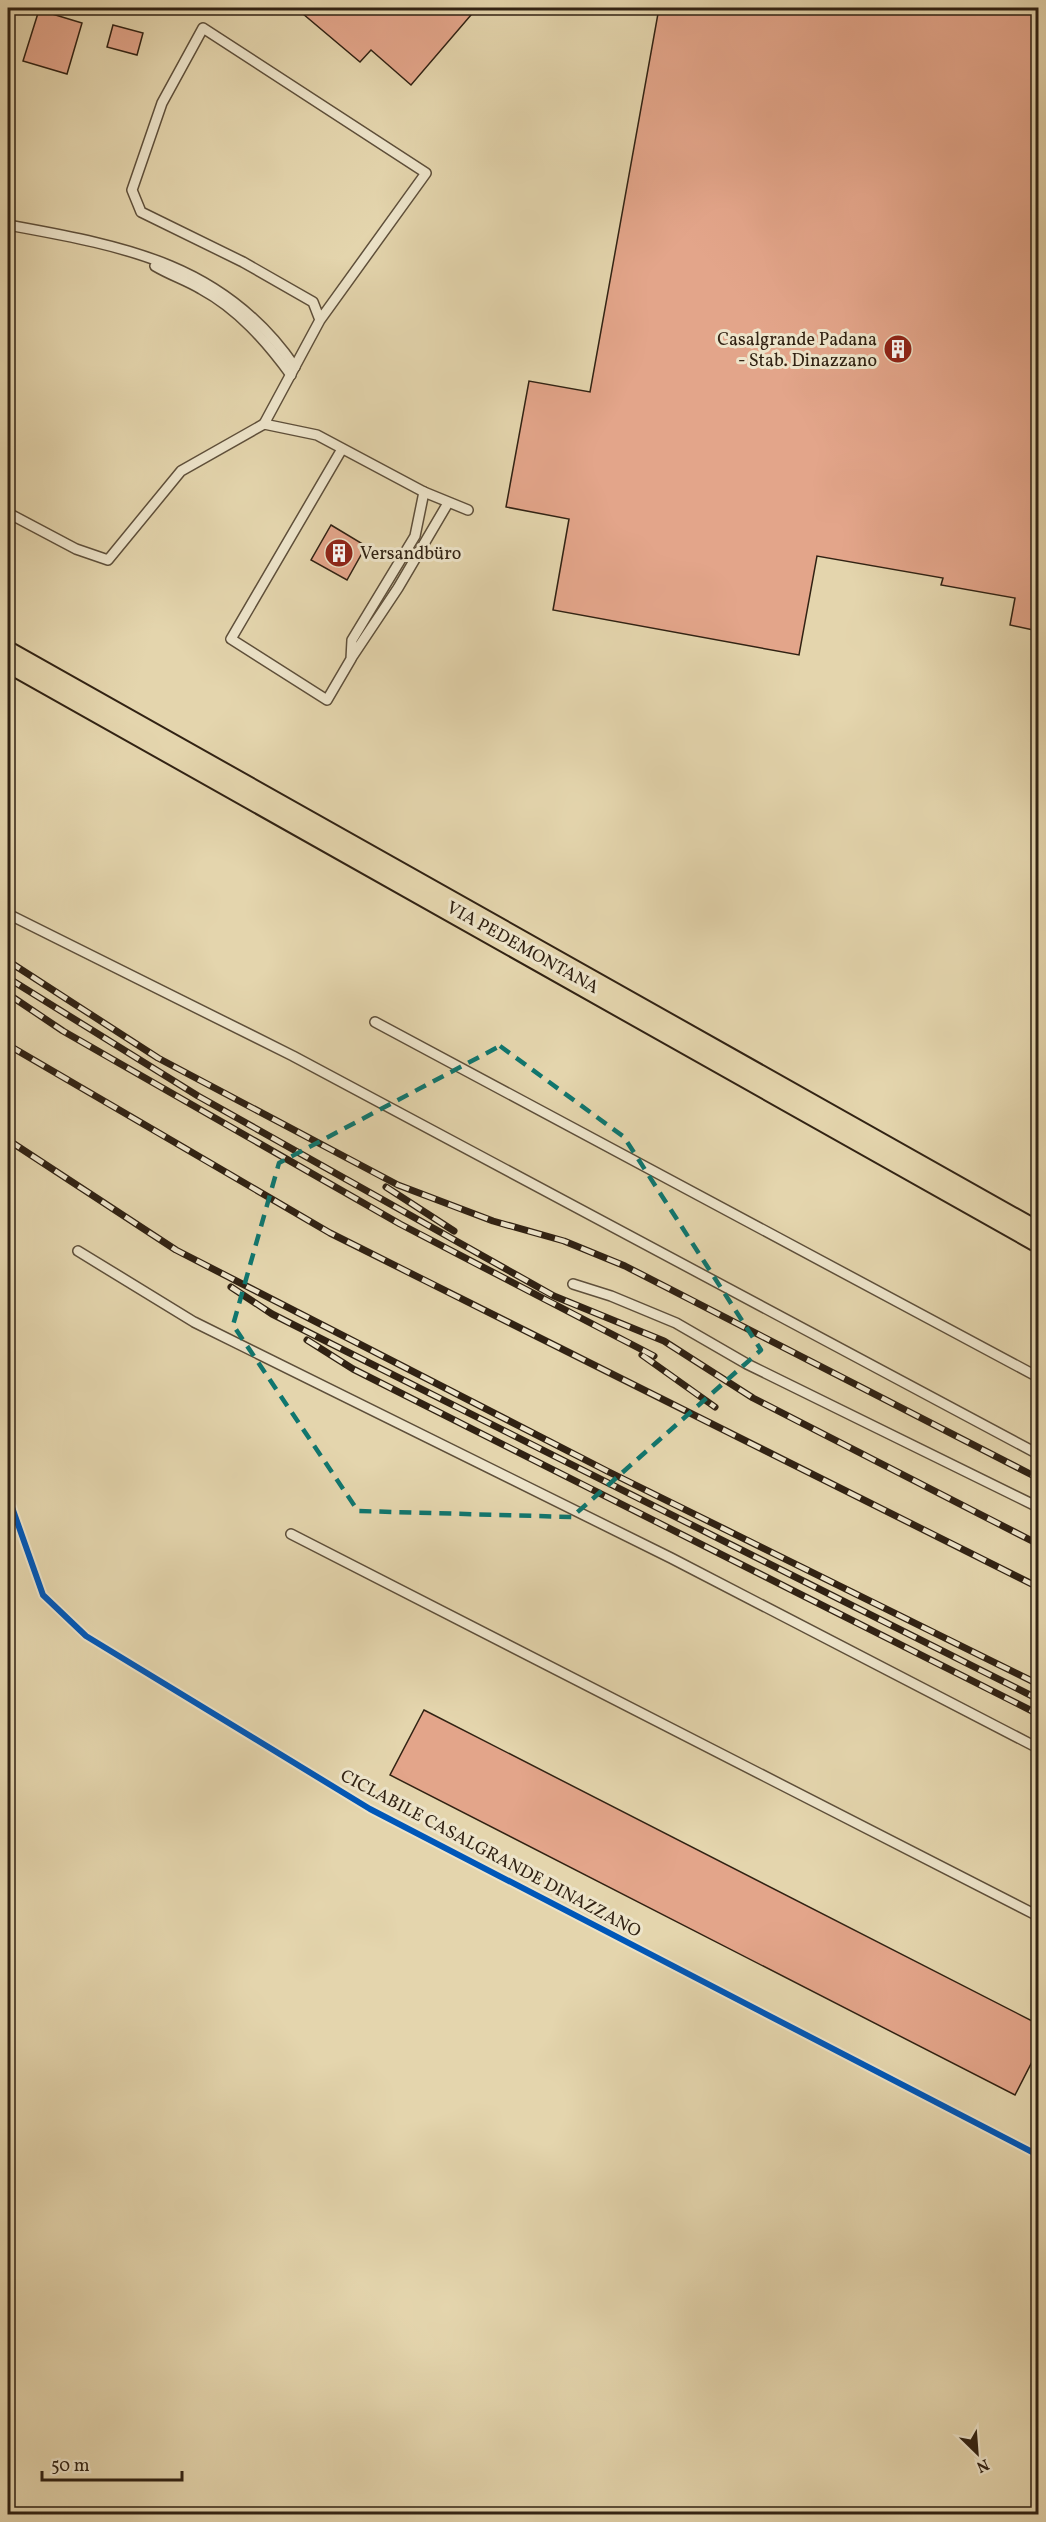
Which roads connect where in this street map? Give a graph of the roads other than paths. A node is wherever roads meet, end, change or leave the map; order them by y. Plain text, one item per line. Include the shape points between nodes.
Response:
1 (8, 225) edge
2 (320, 320) junction
3 (293, 371) junction
4 (264, 424) junction
5 (342, 449) junction
6 (424, 492) junction
7 (448, 503) junction
8 (468, 510) dead end
9 (8, 513) edge
10 (8, 657) edge
11 (351, 659) junction
12 (8, 914) edge
13 (375, 1022) dead end
14 (1038, 1237) edge
15 (78, 1251) dead end
16 (573, 1284) dead end
17 (1038, 1377) edge
18 (1038, 1454) edge
19 (1038, 1507) edge
20 (291, 1534) dead end
21 (1038, 1749) edge
22 (1038, 1916) edge

1 - 3 lane via 100,242 135,254 234,310
2 - 2 lane via 426,173 203,28 162,103 132,190 141,212 313,302
2 - 3 lane
3 - 4 lane
4 - 5 lane via 317,435
4 - 9 lane via 181,471 108,560 76,549
5 - 6 lane
5 - 11 lane via 231,639 327,700
6 - 7 lane
6 - 11 lane via 415,536 352,640
7 - 8 lane
7 - 11 lane
10 - 14 main road, VIA PEDEMONTANA
12 - 18 lane via 292,1056
13 - 17 lane
15 - 21 lane via 194,1322 671,1558
16 - 19 lane via 676,1323 747,1364
20 - 22 lane

